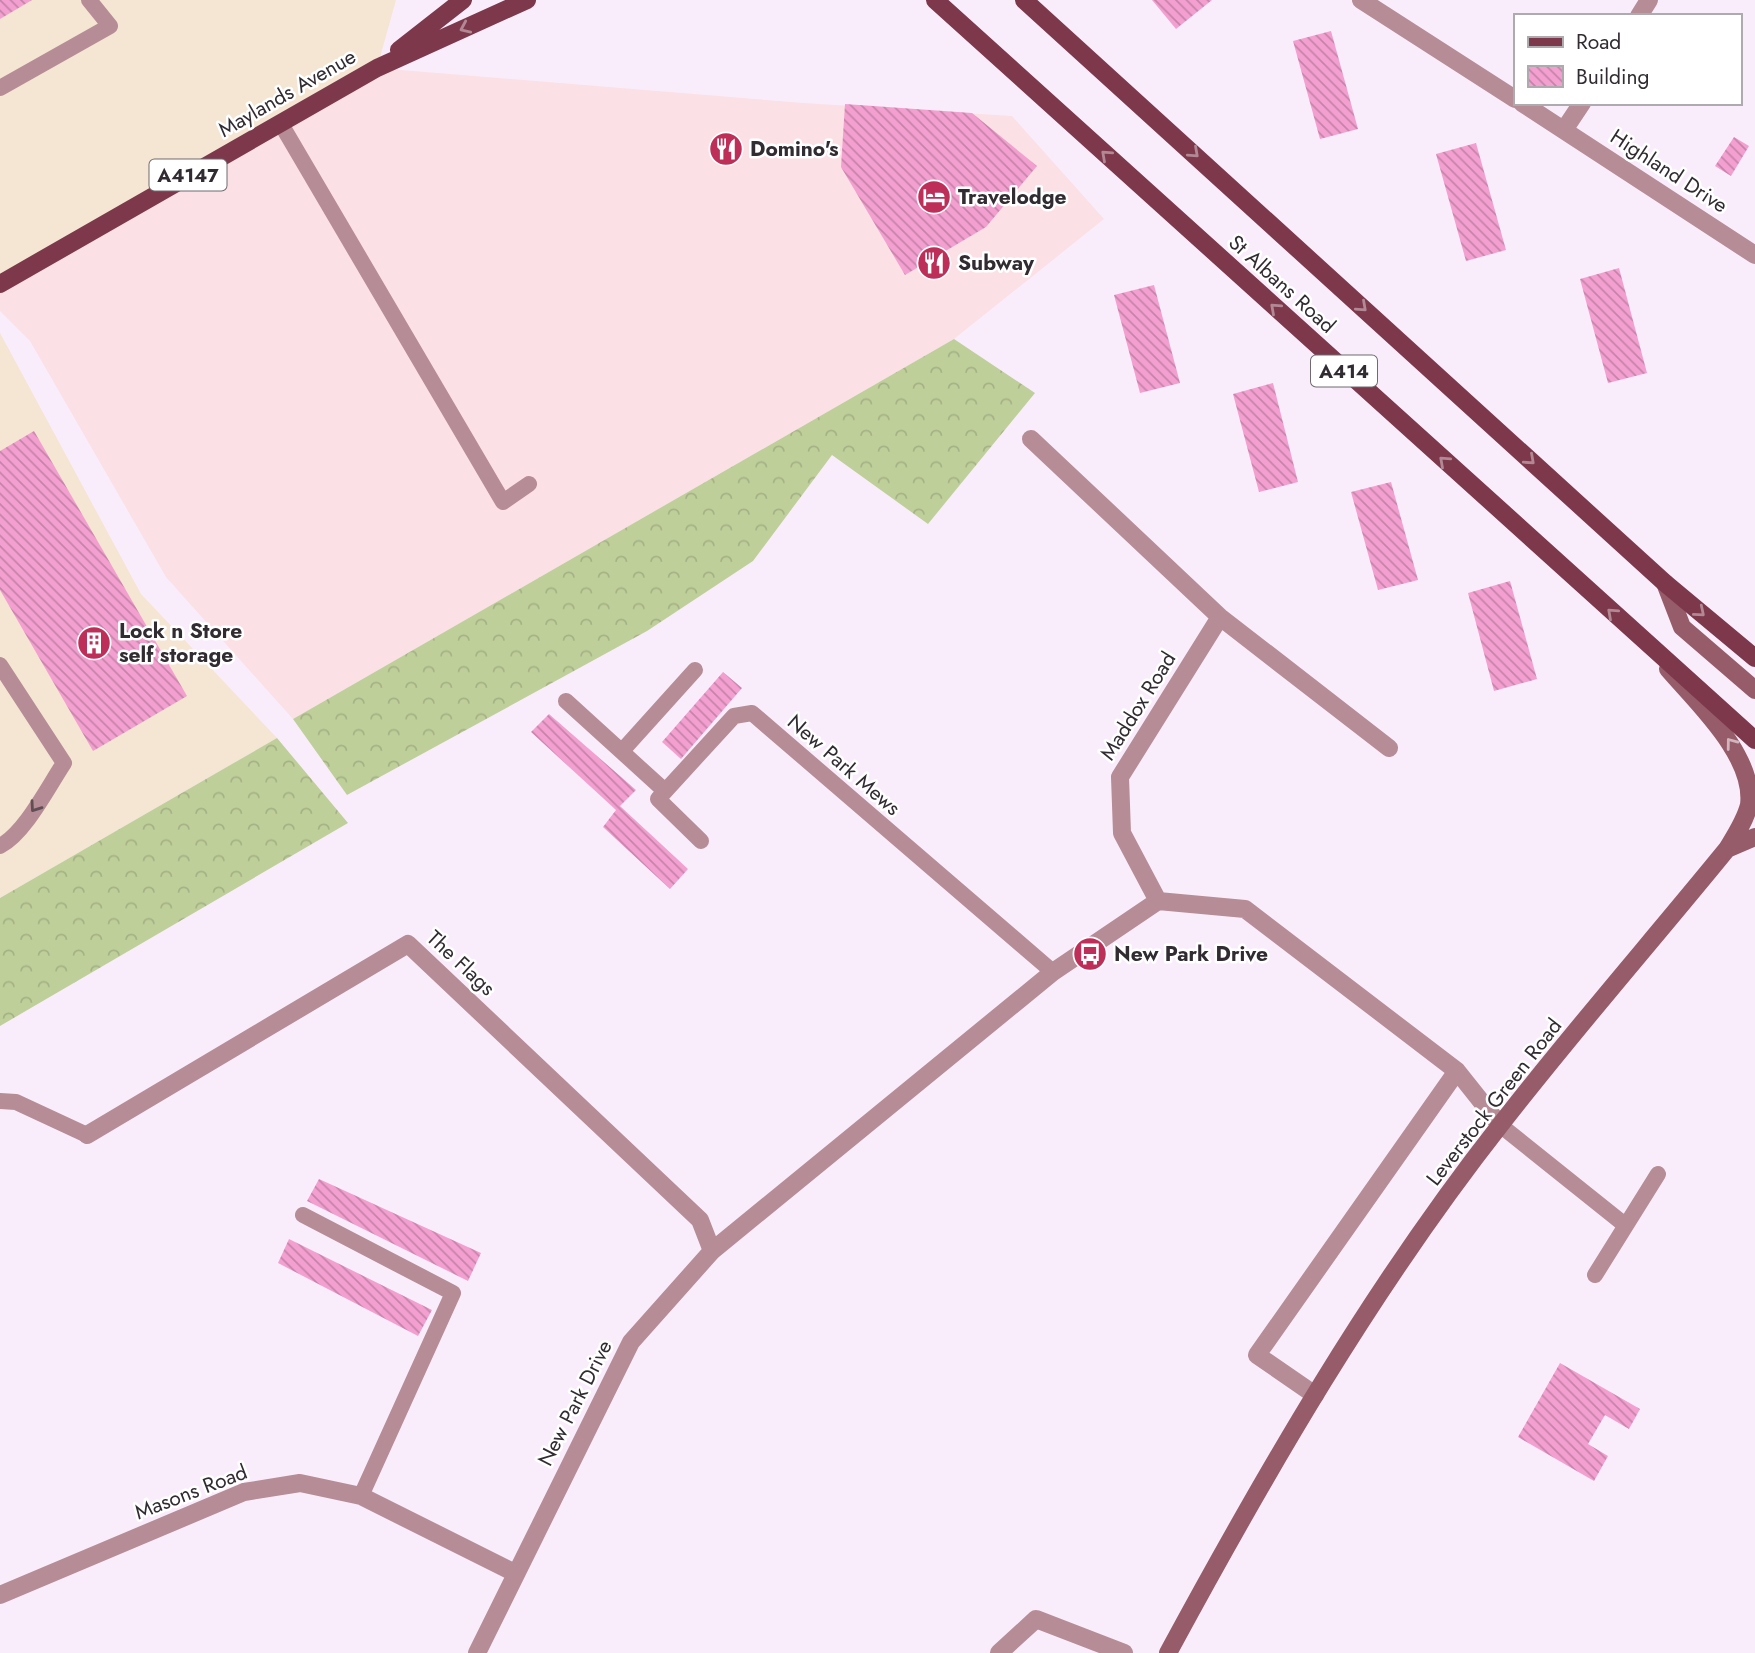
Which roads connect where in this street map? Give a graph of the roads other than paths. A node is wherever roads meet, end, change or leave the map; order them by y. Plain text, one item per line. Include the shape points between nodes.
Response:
1 (89, 0) edge
2 (462, 0) edge
3 (527, 0) edge
4 (935, 0) edge
5 (1024, 0) edge
6 (1036, 0) edge
7 (1361, 0) edge
8 (1072, 41) junction
9 (377, 68) junction
10 (0, 88) edge
11 (1514, 98) edge
12 (1525, 105) edge
13 (1581, 105) edge
14 (281, 124) junction
15 (1564, 130) junction
16 (1755, 255) edge
17 (0, 284) edge
18 (1031, 439) dead end
19 (529, 484) dead end
20 (1665, 583) junction
21 (1220, 617) junction
22 (1645, 643) junction
23 (1755, 658) edge
24 (0, 665) edge
25 (695, 670) dead end
26 (1755, 690) edge
27 (566, 701) dead end
28 (1755, 740) edge
29 (1389, 748) dead end
30 (622, 751) junction
31 (666, 791) junction
32 (1755, 837) edge
33 (701, 841) dead end
34 (0, 846) edge
35 (1727, 849) junction
36 (1158, 901) junction
37 (1053, 972) junction
38 (1457, 1071) junction
39 (0, 1101) edge
40 (1500, 1125) junction
41 (87, 1135) joint
42 (1658, 1174) dead end
43 (303, 1215) dead end
44 (1625, 1224) junction
45 (712, 1251) junction
46 (1595, 1275) dead end
47 (1315, 1395) junction
48 (361, 1496) junction
49 (515, 1573) junction
50 (0, 1594) edge
51 (477, 1653) edge
52 (999, 1653) edge
53 (1124, 1653) edge
54 (1168, 1653) edge

1 - 10 lane via 110,26
2 - 9 main road, Maylands Avenue / A4147
3 -> 9 main road, Maylands Avenue / A4147
22 -> 4 main road, St Albans Road / A414
5 - 8 main road, St Albans Road / A414
6 - 8 main road
7 - 11 street
8 -> 20 main road, St Albans Road / A414
9 - 14 main road, Maylands Avenue / A4147
12 - 15 street, Highland Drive
13 - 15 street
14 - 17 main road, Maylands Avenue / A4147
14 - 19 lane via 503,502
15 - 16 street, Highland Drive
18 - 21 street
20 -> 23 main road, St Albans Road / A414
20 - 26 street via 1682,627
21 - 29 street
21 - 36 street, Maddox Road via 1120,777 1122,833
22 - 28 main road, St Albans Road / A414
35 -> 22 street, Leverstock Green Road via 1749,805 1750,782 1742,758
24 -> 34 lane via 64,763 9,842
25 - 30 lane
27 - 30 lane
30 - 31 lane
31 - 33 lane via 658,799
31 - 37 lane, New Park Mews via 734,716 752,713
32 - 35 street, Leverstock Green Road
35 - 40 street, Leverstock Green Road
36 - 37 street, New Park Drive
36 - 38 street via 1245,909
37 - 45 street, New Park Drive
38 - 40 street
38 - 47 street, Leverstock Green Road via 1257,1355
39 - 41 lane via 16,1102
40 - 44 lane
40 - 47 street, Leverstock Green Road
41 - 45 street, The Flags via 408,943 700,1220
42 - 44 lane
43 - 48 lane via 453,1293
44 - 46 lane
45 - 49 street, New Park Drive via 631,1342
47 - 54 street, Leverstock Green Road via 1234,1530
48 - 49 street, Masons Road
48 - 50 street, Masons Road via 300,1483 244,1492
49 - 51 street, New Park Drive
52 - 53 street via 1036,1619

